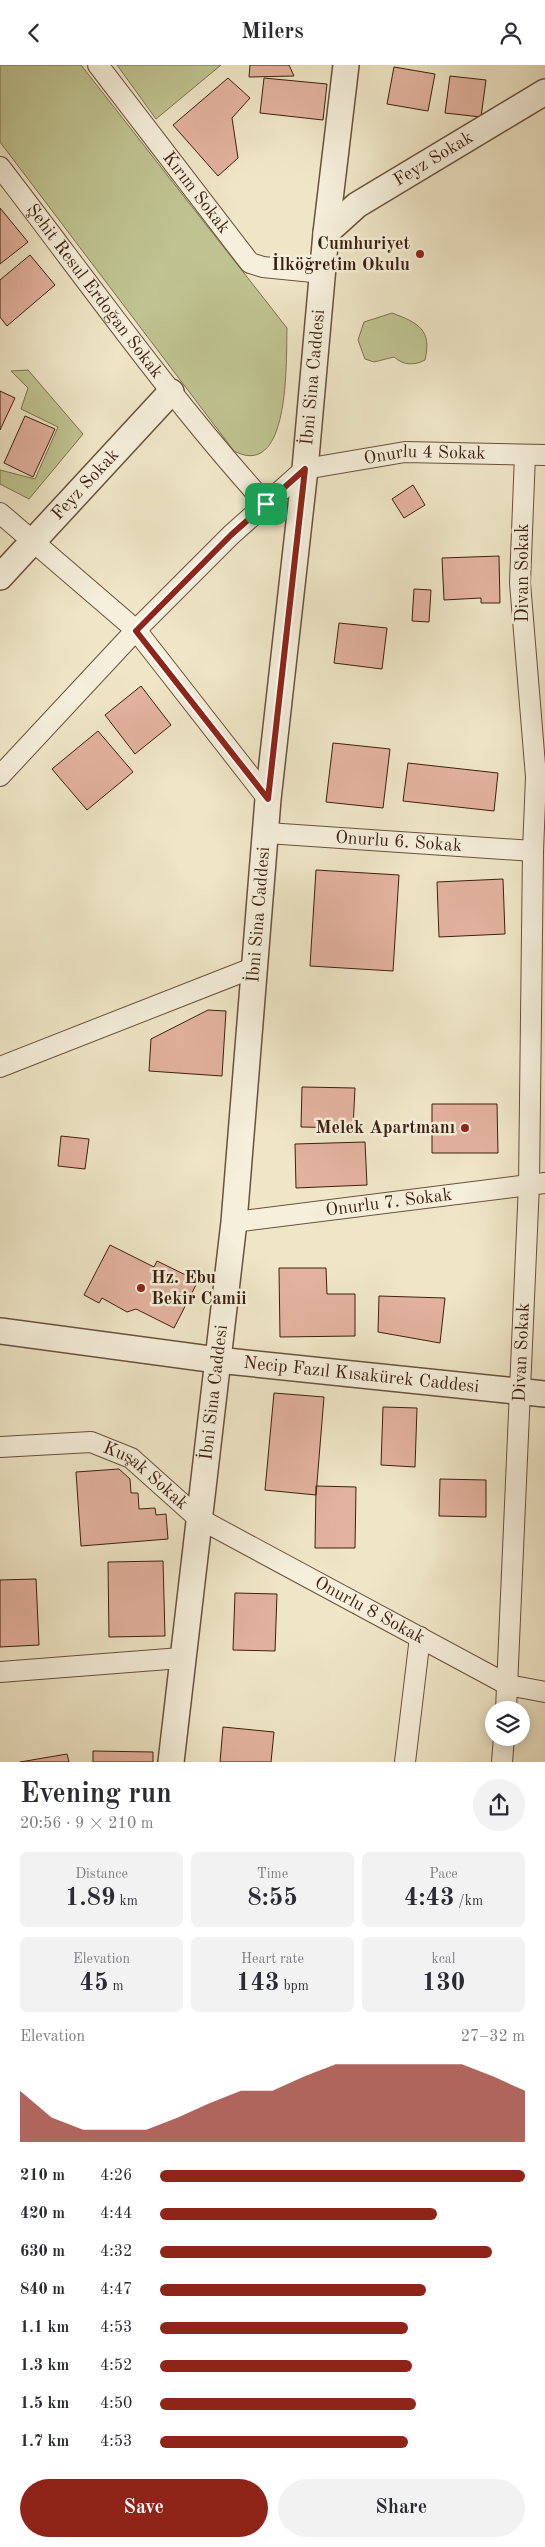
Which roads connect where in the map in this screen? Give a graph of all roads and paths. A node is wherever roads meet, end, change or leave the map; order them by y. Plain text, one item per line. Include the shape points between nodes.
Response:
1 (98, 65) edge
2 (346, 65) edge
3 (545, 92) edge
4 (0, 167) edge
5 (326, 233) junction
6 (323, 273) junction
7 (171, 392) junction
8 (525, 455) junction
9 (545, 455) edge
10 (305, 469) junction
11 (266, 504) junction
12 (0, 513) edge
13 (34, 540) junction
14 (0, 577) edge
15 (136, 631) junction
16 (540, 774) edge
17 (0, 776) edge
18 (268, 799) junction
19 (267, 833) junction
20 (533, 851) junction
21 (255, 967) junction
22 (0, 1067) edge
23 (537, 1184) edge
24 (234, 1222) junction
25 (0, 1331) edge
26 (217, 1360) junction
27 (519, 1392) junction
28 (545, 1394) edge
29 (0, 1447) edge
30 (198, 1518) junction
31 (420, 1637) junction
32 (181, 1659) junction
33 (0, 1671) edge
34 (508, 1685) junction
35 (545, 1691) edge
36 (507, 1701) edge
37 (503, 1746) edge
38 (171, 1762) edge
39 (405, 1762) edge
40 (502, 1762) edge

1 - 6 street, Kırım Sokak via 250,263
2 - 5 street, İbni Sina Caddesi
3 - 5 street, Feyz Sokak via 357,205
4 - 7 street, Şehit Resul Erdoğan Sokak
5 - 6 street, İbni Sina Caddesi
6 - 10 street, İbni Sina Caddesi
7 - 11 street, Şehit Resul Erdoğan Sokak
7 - 13 street, Feyz Sokak
8 - 9 street, Onurlu 4 Sokak
8 - 10 street, Onurlu 4 Sokak via 405,452
8 - 16 street, Divan Sokak via 520,583
10 - 11 street
10 - 18 street, İbni Sina Caddesi
11 - 15 street
12 - 13 street
13 - 14 street, Feyz Sokak
13 - 15 street
15 - 17 street
15 - 18 street
16 - 20 street, Divan Sokak
18 - 19 street, İbni Sina Caddesi
19 - 20 street, Onurlu 6. Sokak
19 - 21 street, İbni Sina Caddesi
20 - 23 street, Divan Sokak
21 - 22 street
21 - 24 street, İbni Sina Caddesi
23 - 24 street, Onurlu 7. Sokak
23 - 27 street, Divan Sokak
24 - 26 street, İbni Sina Caddesi
25 - 26 street, Necip Fazıl Kısakürek Caddesi
26 - 27 street, Necip Fazıl Kısakürek Caddesi
26 - 30 street, İbni Sina Caddesi
27 - 28 street, Necip Fazıl Kısakürek Caddesi
27 - 34 street, Divan Sokak
29 - 30 street, Kuşak Sokak via 91,1442 131,1458
30 - 31 street, Onurlu 8 Sokak
30 - 32 street, İbni Sina Caddesi
31 - 34 street, Onurlu 8 Sokak
31 - 39 street
32 - 33 street
32 - 38 street, İbni Sina Caddesi
34 - 35 street, Onurlu 8 Sokak
34 - 36 street, Divan Sokak
37 - 40 street

